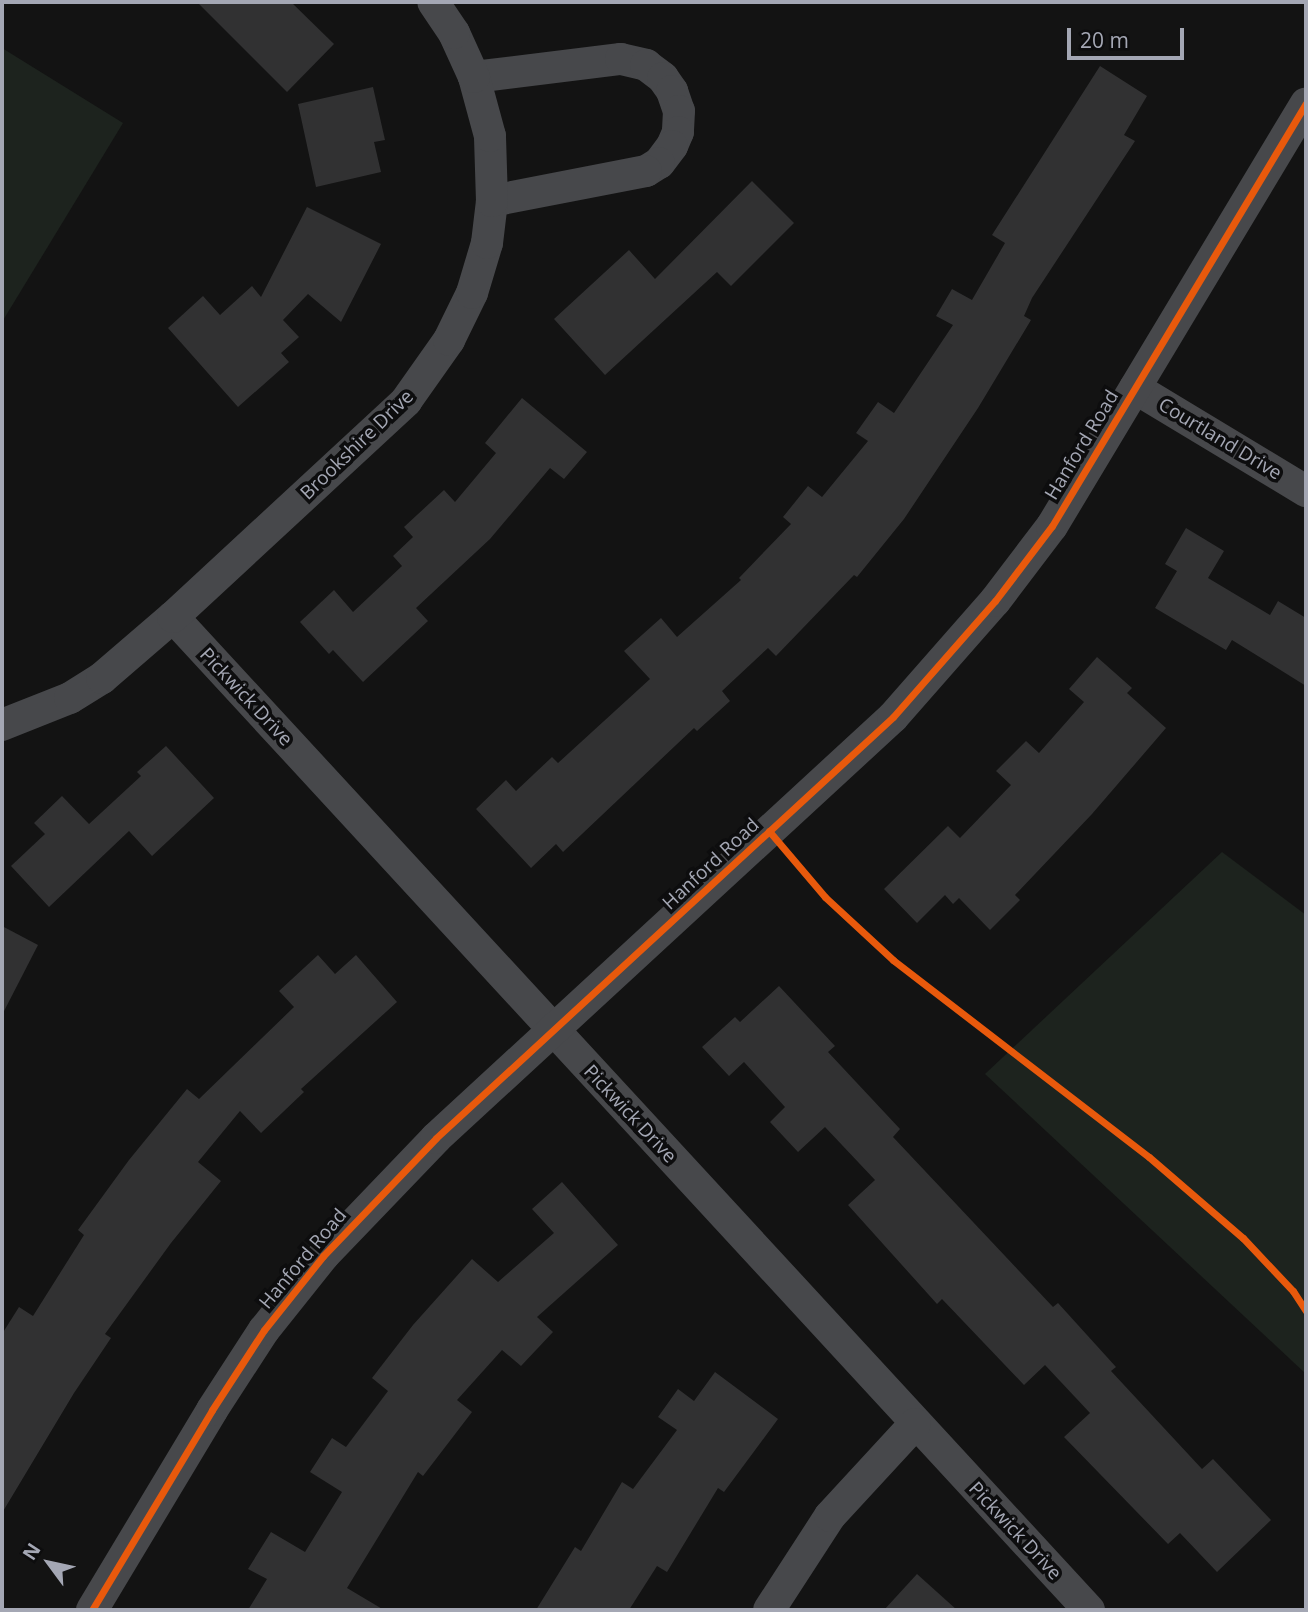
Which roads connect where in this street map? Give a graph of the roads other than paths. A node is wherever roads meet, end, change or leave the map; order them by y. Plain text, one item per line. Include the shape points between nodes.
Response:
1 (433, 2) edge
2 (474, 77) junction
3 (1306, 103) edge
4 (492, 201) junction
5 (1135, 388) junction
6 (1306, 491) edge
7 (173, 617) junction
8 (2, 725) edge
9 (554, 1031) junction
10 (915, 1424) junction
11 (92, 1610) edge
12 (769, 1610) edge
13 (1089, 1610) edge

1 - 2 street, Brookshire Drive via 454,33
2 - 4 street, Brookshire Drive via 490,136
2 - 4 street via 621,59 646,65 663,78 679,111 672,146 646,171
3 - 5 street, Hanford Road
4 - 7 street, Brookshire Drive via 487,243 472,292 450,340 420,384
5 - 6 street, Courtland Drive
5 - 9 street, Hanford Road via 1052,526 946,661 893,717
7 - 8 street, Brookshire Drive via 102,678 70,698
7 - 9 street, Pickwick Drive
9 - 10 street, Pickwick Drive
9 - 11 street, Hanford Road via 436,1138 323,1256 264,1331 212,1410
10 - 12 street via 830,1516
10 - 13 street, Pickwick Drive

